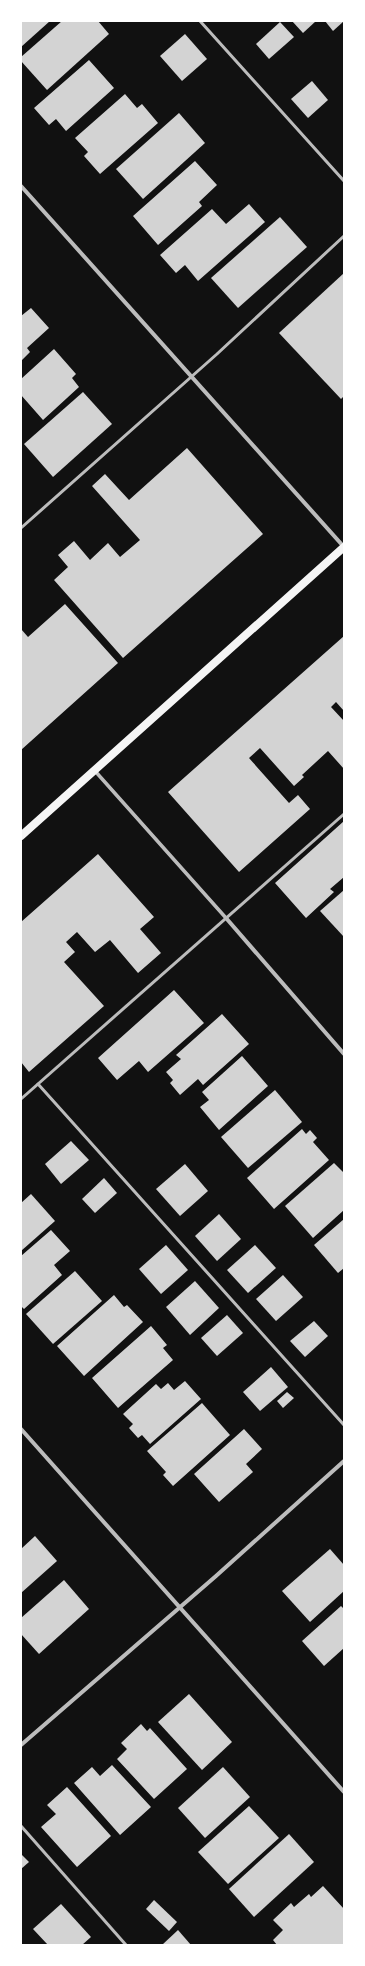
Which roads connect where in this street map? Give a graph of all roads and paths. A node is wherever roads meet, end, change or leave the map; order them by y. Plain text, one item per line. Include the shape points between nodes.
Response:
1 (200, 21) edge
2 (344, 181) edge
3 (21, 186) edge
4 (344, 236) edge
5 (191, 376) junction
6 (21, 528) edge
7 (344, 547) edge
8 (94, 771) junction
9 (344, 814) edge
10 (21, 836) edge
11 (226, 918) junction
12 (344, 1054) edge
13 (38, 1084) junction
14 (21, 1099) edge
15 (344, 1425) edge
16 (21, 1429) edge
17 (344, 1461) edge
18 (179, 1608) junction
19 (21, 1746) edge
20 (344, 1792) edge
21 (21, 1826) edge
22 (126, 1945) edge

1 - 2 lane
3 - 5 street
4 - 5 lane
5 - 6 lane
5 - 7 street
7 - 8 main road
8 - 10 main road
8 - 11 street
9 - 11 lane
11 - 12 street
11 - 13 lane
13 - 14 lane
13 - 15 lane
16 - 18 street
17 - 18 street
18 - 19 street
18 - 20 street
21 - 22 lane

